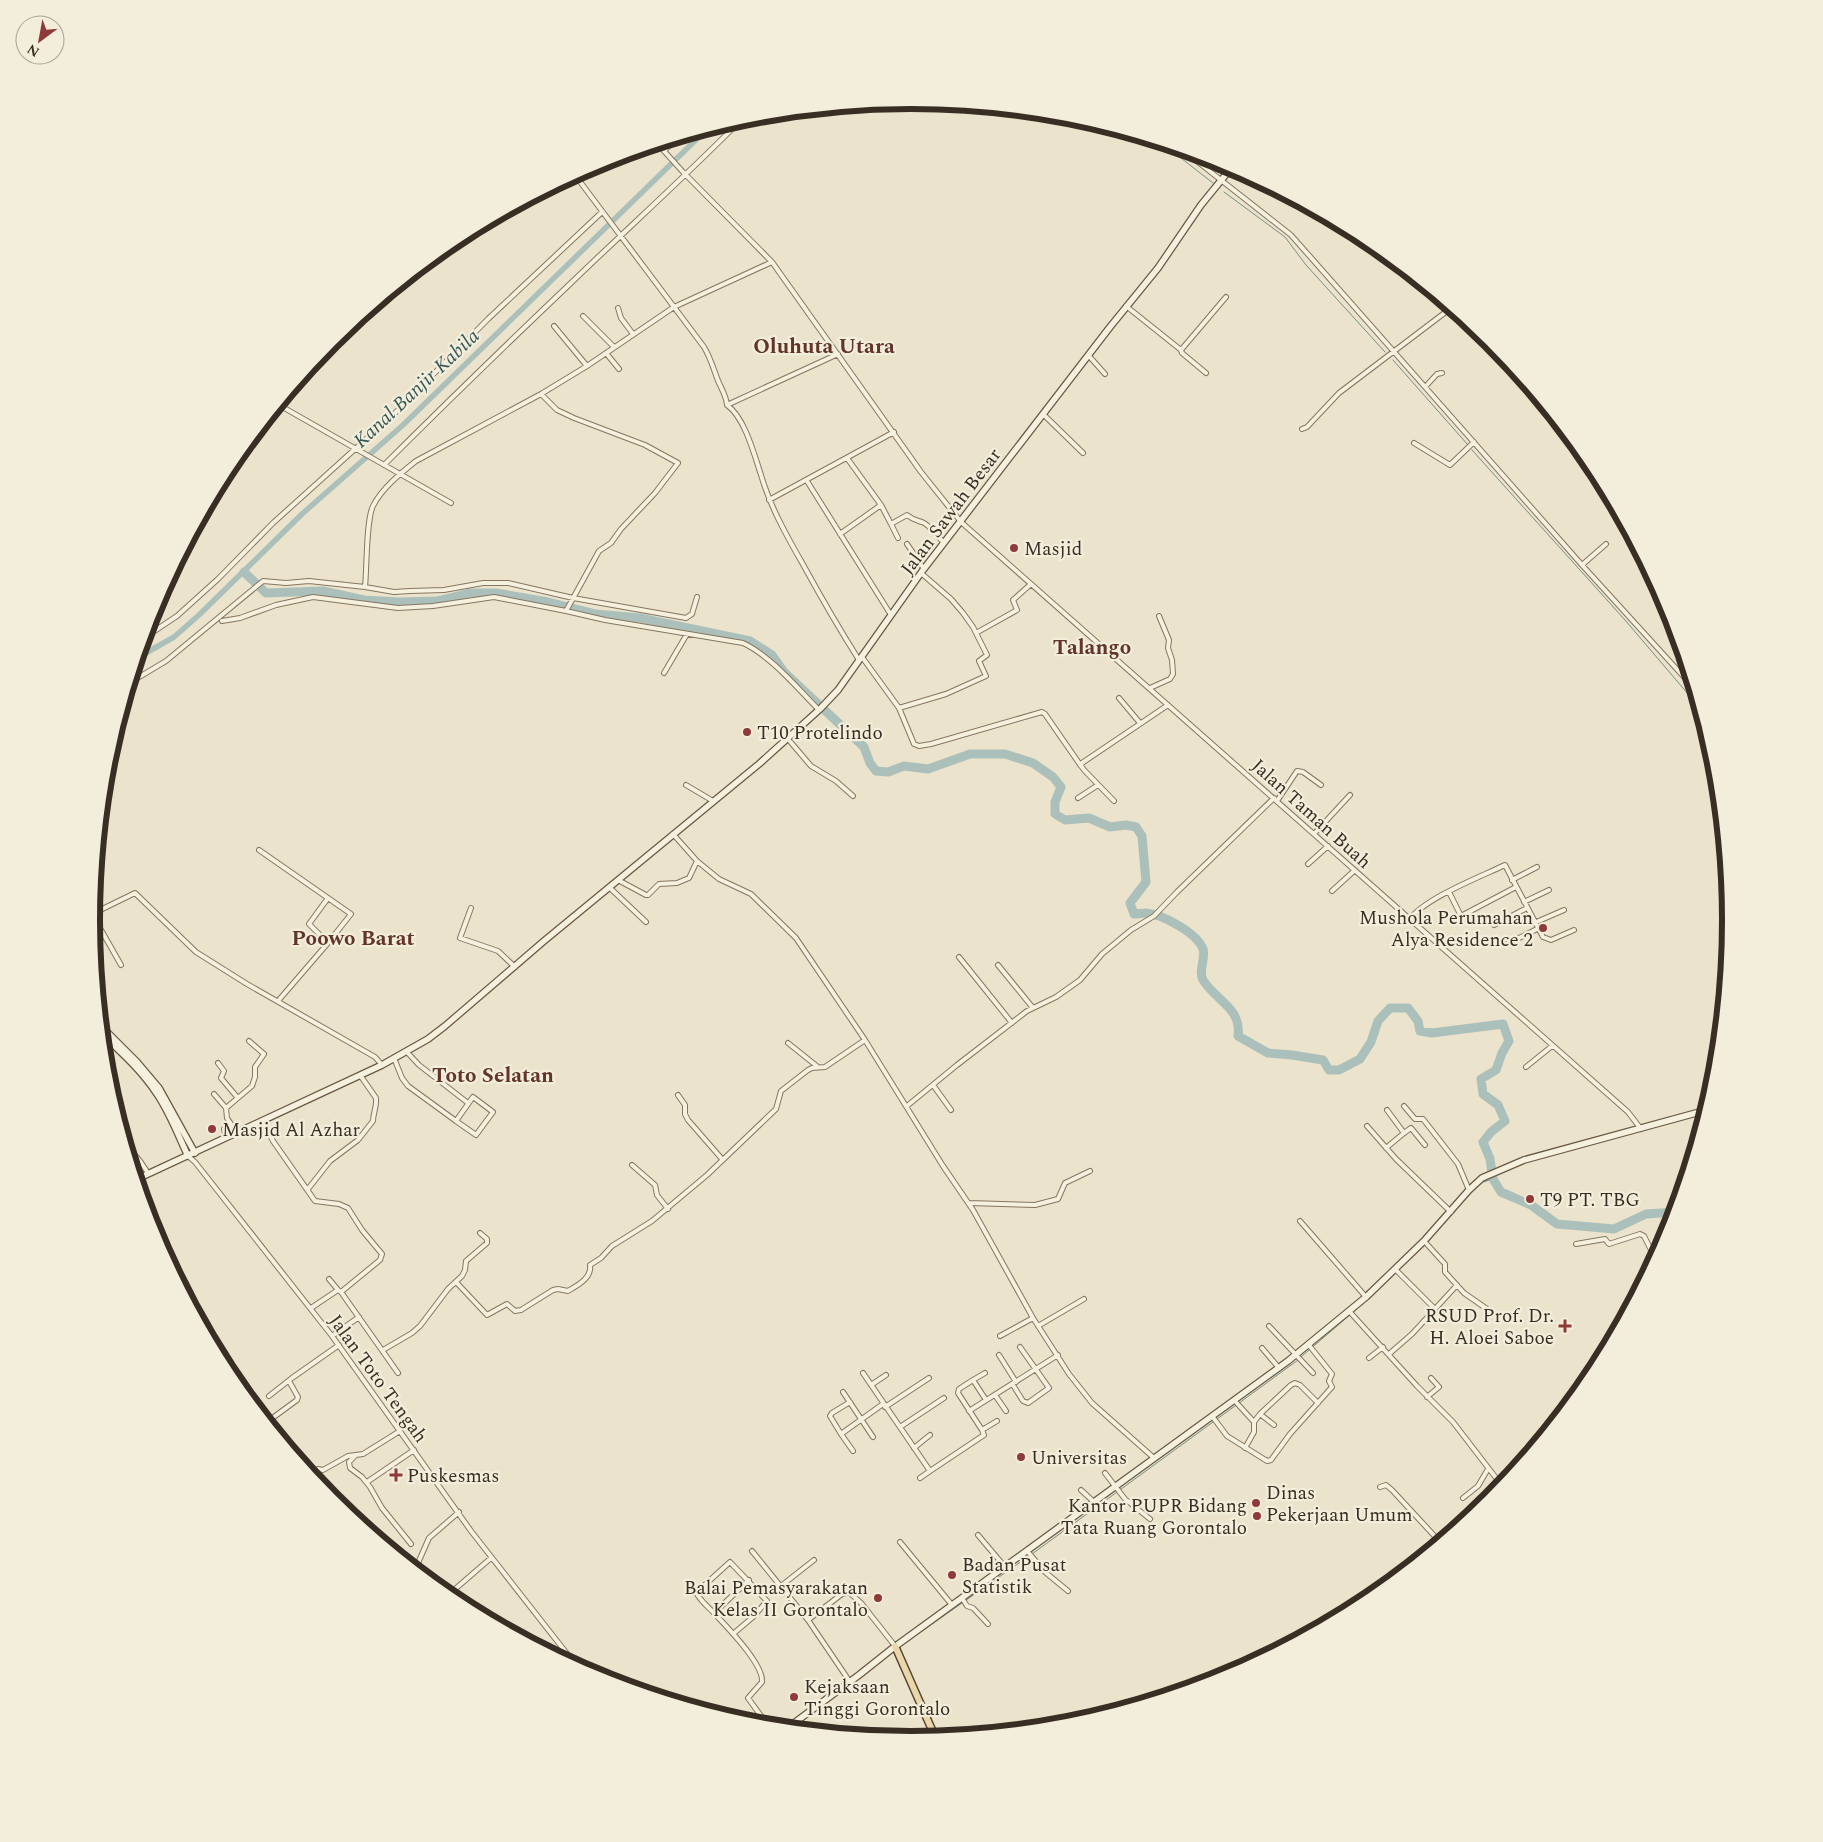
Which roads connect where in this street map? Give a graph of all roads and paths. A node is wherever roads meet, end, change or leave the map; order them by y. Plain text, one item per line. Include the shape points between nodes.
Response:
1 (730, 130) edge
2 (670, 147) edge
3 (663, 149) edge
4 (665, 153) junction
5 (1199, 163) edge
6 (1227, 173) edge
7 (684, 174) junction
8 (1221, 180) junction
9 (579, 181) edge
10 (602, 212) junction
11 (620, 236) junction
12 (772, 262) junction
13 (1226, 297) dead end
14 (674, 306) junction
15 (1126, 306) junction
16 (618, 308) dead end
17 (1447, 311) edge
18 (583, 316) dead end
19 (554, 326) dead end
20 (633, 334) junction
21 (614, 347) junction
22 (1182, 350) junction
23 (1394, 352) junction
24 (606, 353) junction
25 (838, 354) junction
26 (1090, 356) junction
27 (587, 366) junction
28 (619, 369) dead end
29 (1206, 373) dead end
30 (1442, 373) dead end
31 (1105, 374) dead end
32 (1424, 387) junction
33 (541, 394) junction
34 (727, 405) junction
35 (284, 408) edge
36 (1044, 415) junction
37 (1302, 429) dead end
38 (894, 432) junction
39 (1474, 442) junction
40 (1414, 443) dead end
41 (356, 448) junction
42 (1083, 453) dead end
43 (848, 458) junction
44 (383, 464) junction
45 (399, 474) junction
46 (807, 480) junction
47 (770, 500) junction
48 (451, 503) dead end
49 (881, 505) junction
50 (961, 522) junction
51 (891, 524) junction
52 (840, 534) junction
53 (898, 538) dead end
54 (944, 543) junction
55 (907, 544) dead end
56 (1606, 544) dead end
57 (1582, 565) junction
58 (922, 571) junction
59 (1031, 584) junction
60 (365, 587) junction
61 (697, 597) dead end
62 (572, 600) junction
63 (567, 610) junction
64 (891, 615) junction
65 (1159, 616) dead end
66 (222, 621) dead end
67 (154, 631) edge
68 (976, 633) junction
69 (687, 634) junction
70 (860, 658) junction
71 (664, 673) dead end
72 (138, 678) edge
73 (1685, 679) edge
74 (1150, 688) junction
75 (1118, 698) dead end
76 (1168, 705) junction
77 (899, 708) junction
78 (820, 710) junction
79 (1140, 723) junction
80 (788, 739) junction
81 (1081, 766) junction
82 (686, 785) dead end
83 (1098, 785) junction
84 (1321, 785) dead end
85 (1350, 795) dead end
86 (853, 796) dead end
87 (1078, 798) dead end
88 (1276, 799) junction
89 (713, 801) junction
90 (1114, 801) dead end
91 (673, 834) junction
92 (1314, 834) junction
93 (1328, 846) junction
94 (259, 850) dead end
95 (697, 861) junction
96 (1308, 864) dead end
97 (1537, 867) dead end
98 (1355, 870) junction
99 (618, 880) junction
100 (1512, 880) junction
101 (1516, 887) junction
102 (610, 888) junction
103 (1549, 890) dead end
104 (1332, 891) dead end
105 (1449, 892) junction
106 (328, 898) junction
107 (1524, 902) junction
108 (471, 908) dead end
109 (1527, 908) junction
110 (100, 910) edge
111 (1564, 910) dead end
112 (1409, 920) junction
113 (646, 922) dead end
114 (1534, 923) junction
115 (1494, 925) dead end
116 (100, 929) edge
117 (1537, 929) junction
118 (1574, 930) dead end
119 (328, 943) junction
120 (1505, 945) dead end
121 (959, 957) dead end
122 (121, 965) dead end
123 (998, 965) dead end
124 (515, 967) junction
125 (278, 1001) junction
126 (1033, 1008) junction
127 (1012, 1023) junction
128 (108, 1033) edge
129 (865, 1040) junction
130 (109, 1041) edge
131 (249, 1041) dead end
132 (788, 1043) dead end
133 (1552, 1046) junction
134 (406, 1051) junction
135 (394, 1058) junction
136 (218, 1063) dead end
137 (382, 1065) junction
138 (1526, 1067) dead end
139 (820, 1068) junction
140 (360, 1075) junction
141 (154, 1085) junction
142 (933, 1085) junction
143 (214, 1094) dead end
144 (678, 1096) dead end
145 (237, 1097) junction
146 (468, 1103) junction
147 (907, 1106) junction
148 (1404, 1106) dead end
149 (226, 1108) junction
150 (951, 1110) dead end
151 (1387, 1110) dead end
152 (1699, 1112) edge
153 (263, 1121) junction
154 (456, 1121) junction
155 (231, 1125) junction
156 (1366, 1126) dead end
157 (1641, 1129) junction
158 (237, 1133) junction
159 (1404, 1133) junction
160 (226, 1138) junction
161 (1425, 1145) dead end
162 (1386, 1148) junction
163 (195, 1152) junction
164 (135, 1155) edge
165 (188, 1156) junction
166 (722, 1159) junction
167 (195, 1162) junction
168 (632, 1165) dead end
169 (1090, 1171) dead end
170 (148, 1173) junction
171 (141, 1177) edge
172 (308, 1189) junction
173 (1469, 1190) junction
174 (968, 1203) junction
175 (668, 1208) junction
176 (1451, 1212) junction
177 (1300, 1221) dead end
178 (480, 1233) dead end
179 (1426, 1244) junction
180 (1576, 1244) dead end
181 (1652, 1252) edge
182 (1397, 1271) junction
183 (329, 1279) dead end
184 (456, 1282) junction
185 (1457, 1285) junction
186 (340, 1291) junction
187 (1366, 1297) junction
188 (1084, 1299) dead end
189 (310, 1308) junction
190 (1435, 1309) junction
191 (1487, 1309) dead end
192 (1350, 1311) junction
193 (359, 1317) junction
194 (1033, 1318) junction
195 (1038, 1326) junction
196 (1269, 1326) dead end
197 (332, 1336) junction
198 (1000, 1336) dead end
199 (339, 1345) junction
200 (1020, 1347) dead end
201 (1383, 1347) junction
202 (1262, 1348) dead end
203 (1311, 1348) junction
204 (383, 1350) junction
205 (1388, 1354) junction
206 (998, 1355) dead end
207 (1058, 1355) junction
208 (1298, 1357) junction
209 (1369, 1358) dead end
210 (1279, 1368) junction
211 (1036, 1369) junction
212 (398, 1373) dead end
213 (863, 1373) dead end
214 (1313, 1373) dead end
215 (985, 1374) dead end
216 (886, 1375) dead end
217 (929, 1378) dead end
218 (1431, 1378) dead end
219 (973, 1380) junction
220 (289, 1381) junction
221 (1014, 1383) junction
222 (871, 1386) junction
223 (843, 1392) dead end
224 (996, 1395) junction
225 (269, 1396) dead end
226 (1427, 1397) junction
227 (944, 1398) dead end
228 (986, 1400) junction
229 (1234, 1400) junction
230 (850, 1402) junction
231 (1318, 1403) junction
232 (884, 1406) junction
233 (969, 1411) junction
234 (1006, 1411) dead end
235 (1260, 1414) junction
236 (271, 1419) edge
237 (861, 1419) junction
238 (1214, 1419) junction
239 (997, 1421) dead end
240 (1254, 1422) junction
241 (1274, 1426) dead end
242 (900, 1428) junction
243 (982, 1430) junction
244 (400, 1431) junction
245 (841, 1434) junction
246 (930, 1436) dead end
247 (873, 1438) dead end
248 (914, 1448) junction
249 (1246, 1448) junction
250 (414, 1450) junction
251 (853, 1451) dead end
252 (355, 1456) junction
253 (1154, 1458) junction
254 (318, 1469) dead end
255 (1488, 1469) junction
256 (930, 1471) junction
257 (1104, 1473) dead end
258 (920, 1478) dead end
259 (1498, 1481) edge
260 (367, 1482) junction
261 (1117, 1487) junction
262 (1380, 1487) dead end
263 (1081, 1490) dead end
264 (1463, 1498) dead end
265 (1094, 1502) junction
266 (459, 1512) junction
267 (1150, 1519) dead end
268 (978, 1535) dead end
269 (1437, 1539) edge
270 (900, 1542) dead end
271 (411, 1544) dead end
272 (752, 1551) dead end
273 (1029, 1554) junction
274 (492, 1558) junction
275 (814, 1560) dead end
276 (417, 1565) edge
277 (1005, 1567) junction
278 (749, 1580) junction
279 (781, 1586) junction
280 (453, 1591) edge
281 (1068, 1591) dead end
282 (964, 1601) junction
283 (952, 1605) junction
284 (714, 1613) junction
285 (808, 1620) junction
286 (988, 1624) dead end
287 (733, 1634) junction
288 (895, 1646) junction
289 (569, 1656) edge
290 (850, 1682) junction
291 (764, 1719) edge
292 (793, 1724) edge
293 (933, 1732) edge

1 - 7 street
2 - 4 street
3 - 4 street, Jalan Taman Buah
4 - 7 street, Jalan Taman Buah
5 - 8 street
6 - 8 main road, Jalan Sawah Besar
7 - 11 street
7 - 12 street, Jalan Taman Buah
8 - 15 main road, Jalan Sawah Besar via 1158,268
8 - 23 street via 1286,231
9 - 10 street
10 - 11 street
10 - 41 street
11 - 14 street
11 - 44 street
12 - 14 street
12 - 25 street, Jalan Taman Buah
13 - 22 street
14 - 20 street
14 - 34 street via 708,354
15 - 22 street
15 - 26 main road, Jalan Sawah Besar
16 - 20 street
17 - 23 street
18 - 21 street
19 - 27 street
20 - 21 street
21 - 24 street
22 - 29 street
23 - 32 street
23 - 37 street via 1339,393
24 - 27 street
24 - 28 street
25 - 34 street
25 - 38 street, Jalan Taman Buah
26 - 31 street
26 - 36 main road, Jalan Sawah Besar
27 - 33 street
30 - 32 street
32 - 39 street
33 - 45 street via 416,461
33 - 62 street via 558,410 645,445 678,463 655,493 599,551
34 - 47 street via 734,410 750,442
35 - 41 street
36 - 42 street
36 - 50 main road, Jalan Sawah Besar
38 - 43 street
38 - 50 street, Jalan Taman Buah
39 - 40 street via 1450,465
39 - 57 street
41 - 44 street
41 - 67 street via 273,523 218,579 177,616
43 - 46 street
43 - 49 street
44 - 45 street
45 - 48 street
45 - 60 street via 372,507
46 - 47 street
46 - 52 street
47 - 70 street via 795,551
49 - 51 street
49 - 52 street
50 - 54 main road, Jalan Sawah Besar
50 - 59 street, Jalan Taman Buah
51 - 53 street
51 - 54 street via 907,515 916,522 922,522
52 - 64 street
54 - 58 main road, Jalan Sawah Besar
55 - 58 street
56 - 57 street
57 - 73 street
58 - 64 main road, Jalan Sawah Besar
58 - 68 street via 958,607
59 - 68 street via 1013,600 1017,610
59 - 74 street, Jalan Taman Buah
60 - 62 street via 394,592 444,590 501,582
60 - 72 street via 309,581 286,584 262,581 166,661
61 - 62 street via 692,614 686,618
62 - 63 street
63 - 66 street via 494,597 398,608 313,597
63 - 69 street
64 - 70 main road, Jalan Sawah Besar
65 - 74 street via 1169,640 1173,674 1170,679
68 - 77 street via 987,655 979,661 986,677 946,694
69 - 71 street
69 - 78 street via 750,646
70 - 77 street
70 - 78 main road, Jalan Sawah Besar
74 - 76 street, Jalan Taman Buah
75 - 79 street
76 - 79 street
76 - 88 street, Jalan Taman Buah
77 - 81 street via 914,744 919,746 1043,712
78 - 80 main road, Jalan Sawah Besar
79 - 81 street via 1084,760
80 - 86 street via 808,763
80 - 89 main road, Jalan Sawah Besar
81 - 83 street
82 - 89 street
83 - 87 street
83 - 90 street
84 - 88 street via 1300,770
85 - 92 street
88 - 92 street, Jalan Taman Buah
88 - 126 street via 1154,916 1094,961 1080,980
89 - 91 main road, Jalan Sawah Besar
91 - 95 street
91 - 99 main road, Jalan Sawah Besar
92 - 93 street, Jalan Taman Buah
93 - 96 street
93 - 98 street, Jalan Taman Buah
94 - 106 street
95 - 99 street via 689,878 678,883 659,884 646,896
95 - 129 street via 719,879 751,894 788,928
97 - 100 street
98 - 104 street
98 - 112 street, Jalan Taman Buah
99 - 102 main road, Jalan Sawah Besar
100 - 101 street
100 - 105 street via 1505,865
101 - 105 street via 1461,916
101 - 107 street
102 - 113 street
102 - 124 main road, Jalan Sawah Besar
103 - 107 street
105 - 112 street
106 - 119 street via 309,924
106 - 119 street via 350,914
107 - 109 street
108 - 124 street via 460,938 498,951
109 - 114 street
109 - 115 street
110 - 125 street via 135,893 196,952
111 - 114 street
112 - 133 street, Jalan Taman Buah
114 - 117 street
116 - 122 street
117 - 118 street via 1543,937 1552,940
117 - 120 street
119 - 125 street
121 - 127 street
123 - 126 street
124 - 134 main road, Jalan Sawah Besar via 445,1026
125 - 137 street
126 - 127 street
127 - 142 street
128 - 141 main road via 137,1062
129 - 139 street
129 - 147 street
130 - 141 main road
131 - 145 street via 264,1054 255,1067 254,1083
132 - 139 street
133 - 138 street
133 - 157 street, Jalan Taman Buah via 1628,1112
134 - 135 main road, Jalan Sawah Besar
134 - 146 street
135 - 137 main road, Jalan Sawah Besar
135 - 154 street via 406,1083
136 - 145 street via 224,1071 221,1078
137 - 140 main road, Jalan Sawah Besar
139 - 166 street via 808,1070 782,1091 776,1109
140 - 153 main road, Jalan Sawah Besar
140 - 172 street via 376,1098 374,1121 358,1140 325,1166
141 - 163 main road via 167,1101
141 - 165 main road
142 - 147 street
142 - 150 street
143 - 149 street
144 - 166 street via 685,1105 688,1120
145 - 149 street
146 - 154 street
146 - 154 street via 475,1097 493,1114 476,1135
147 - 174 street
148 - 173 street via 1416,1119 1423,1119 1430,1127 1458,1164
149 - 155 street via 225,1115
151 - 159 street
152 - 157 main road
153 - 158 main road, Jalan Sawah Besar
153 - 172 street via 273,1141
155 - 158 street
155 - 160 street via 224,1129
156 - 162 street
157 - 173 main road via 1524,1160 1482,1178
158 - 160 main road, Jalan Sawah Besar
159 - 161 street via 1411,1128
159 - 162 street
160 - 163 main road, Jalan Sawah Besar
162 - 176 street
163 - 165 main road, Jalan Sawah Besar
163 - 167 street
164 - 170 street
165 - 167 street, Jalan Toto Tengah
165 - 170 main road
166 - 175 street
167 - 189 street, Jalan Toto Tengah
168 - 175 street via 654,1185 657,1195
169 - 174 street via 1065,1183 1058,1199 1043,1204
170 - 171 main road
172 - 186 street via 317,1202 348,1208 382,1256
173 - 176 main road
174 - 194 street
175 - 184 street via 592,1263 591,1272 579,1284 568,1291 552,1290 521,1310 516,1311 506,1304 485,1314
176 - 179 main road
177 - 187 street
178 - 184 street via 487,1243 466,1261 466,1270
179 - 182 main road
179 - 185 street via 1445,1264 1445,1272
180 - 181 street via 1605,1239 1609,1244 1640,1234
182 - 187 main road
182 - 190 street
183 - 186 street
184 - 204 street via 420,1326
185 - 190 street
185 - 191 street
186 - 189 street
186 - 193 street
187 - 192 main road
188 - 195 street
189 - 197 street, Jalan Toto Tengah
190 - 205 street
192 - 201 street
192 - 203 main road
193 - 197 street
193 - 204 street
194 - 195 street
194 - 198 street
195 - 207 street
196 - 208 street
197 - 199 street, Jalan Toto Tengah
199 - 220 street
199 - 244 street, Jalan Toto Tengah
200 - 211 street
201 - 205 street
201 - 209 street
202 - 210 street
203 - 208 main road
203 - 231 street via 1332,1374 1328,1382 1332,1387
204 - 212 street
205 - 226 street
206 - 221 street
207 - 211 street
207 - 253 street via 1092,1403
208 - 210 main road
208 - 214 street
210 - 229 main road
211 - 221 street
211 - 221 street via 1049,1387 1029,1403 1023,1401
213 - 222 street
215 - 219 street
216 - 222 street
217 - 232 street
218 - 226 street via 1439,1387
219 - 228 street
219 - 233 street via 958,1391
220 - 225 street
220 - 236 street via 297,1400
221 - 224 street
222 - 232 street
223 - 230 street
224 - 228 street
224 - 234 street
226 - 255 street via 1454,1422
227 - 242 street
228 - 233 street
229 - 238 main road
229 - 240 street
230 - 237 street
230 - 245 street via 830,1416
231 - 235 street via 1295,1383
231 - 249 street via 1271,1460
232 - 237 street
232 - 242 street
233 - 243 street
235 - 240 street
235 - 241 street
237 - 245 street
237 - 247 street
238 - 249 street via 1227,1436
238 - 253 main road
239 - 243 street
240 - 249 street via 1254,1432
242 - 248 street
243 - 256 street via 983,1436
244 - 250 street, Jalan Toto Tengah
244 - 252 street
245 - 251 street
246 - 248 street
248 - 256 street
250 - 260 street
250 - 266 street, Jalan Toto Tengah
252 - 254 street via 348,1456 326,1469
252 - 260 street via 349,1462 350,1468
253 - 261 main road
255 - 259 street
255 - 264 street via 1478,1486
256 - 258 street
257 - 261 street
260 - 271 street via 382,1508
261 - 265 main road
261 - 267 street
262 - 269 street via 1389,1486
263 - 265 street
265 - 273 main road
266 - 274 street, Jalan Toto Tengah
266 - 276 street via 429,1538
268 - 277 street
270 - 283 street
272 - 279 street
273 - 277 main road
273 - 281 street
274 - 280 street
274 - 289 street, Jalan Toto Tengah
275 - 279 street
277 - 282 main road
278 - 284 street
278 - 284 street via 730,1562 704,1585 698,1596
278 - 287 street via 767,1602
279 - 285 street
282 - 283 main road
282 - 286 street
283 - 288 main road
284 - 287 street
285 - 288 street via 849,1592
285 - 290 street
287 - 291 street via 747,1650 762,1677 761,1684 748,1698
288 - 290 main road
288 - 293 main road
290 - 292 main road

